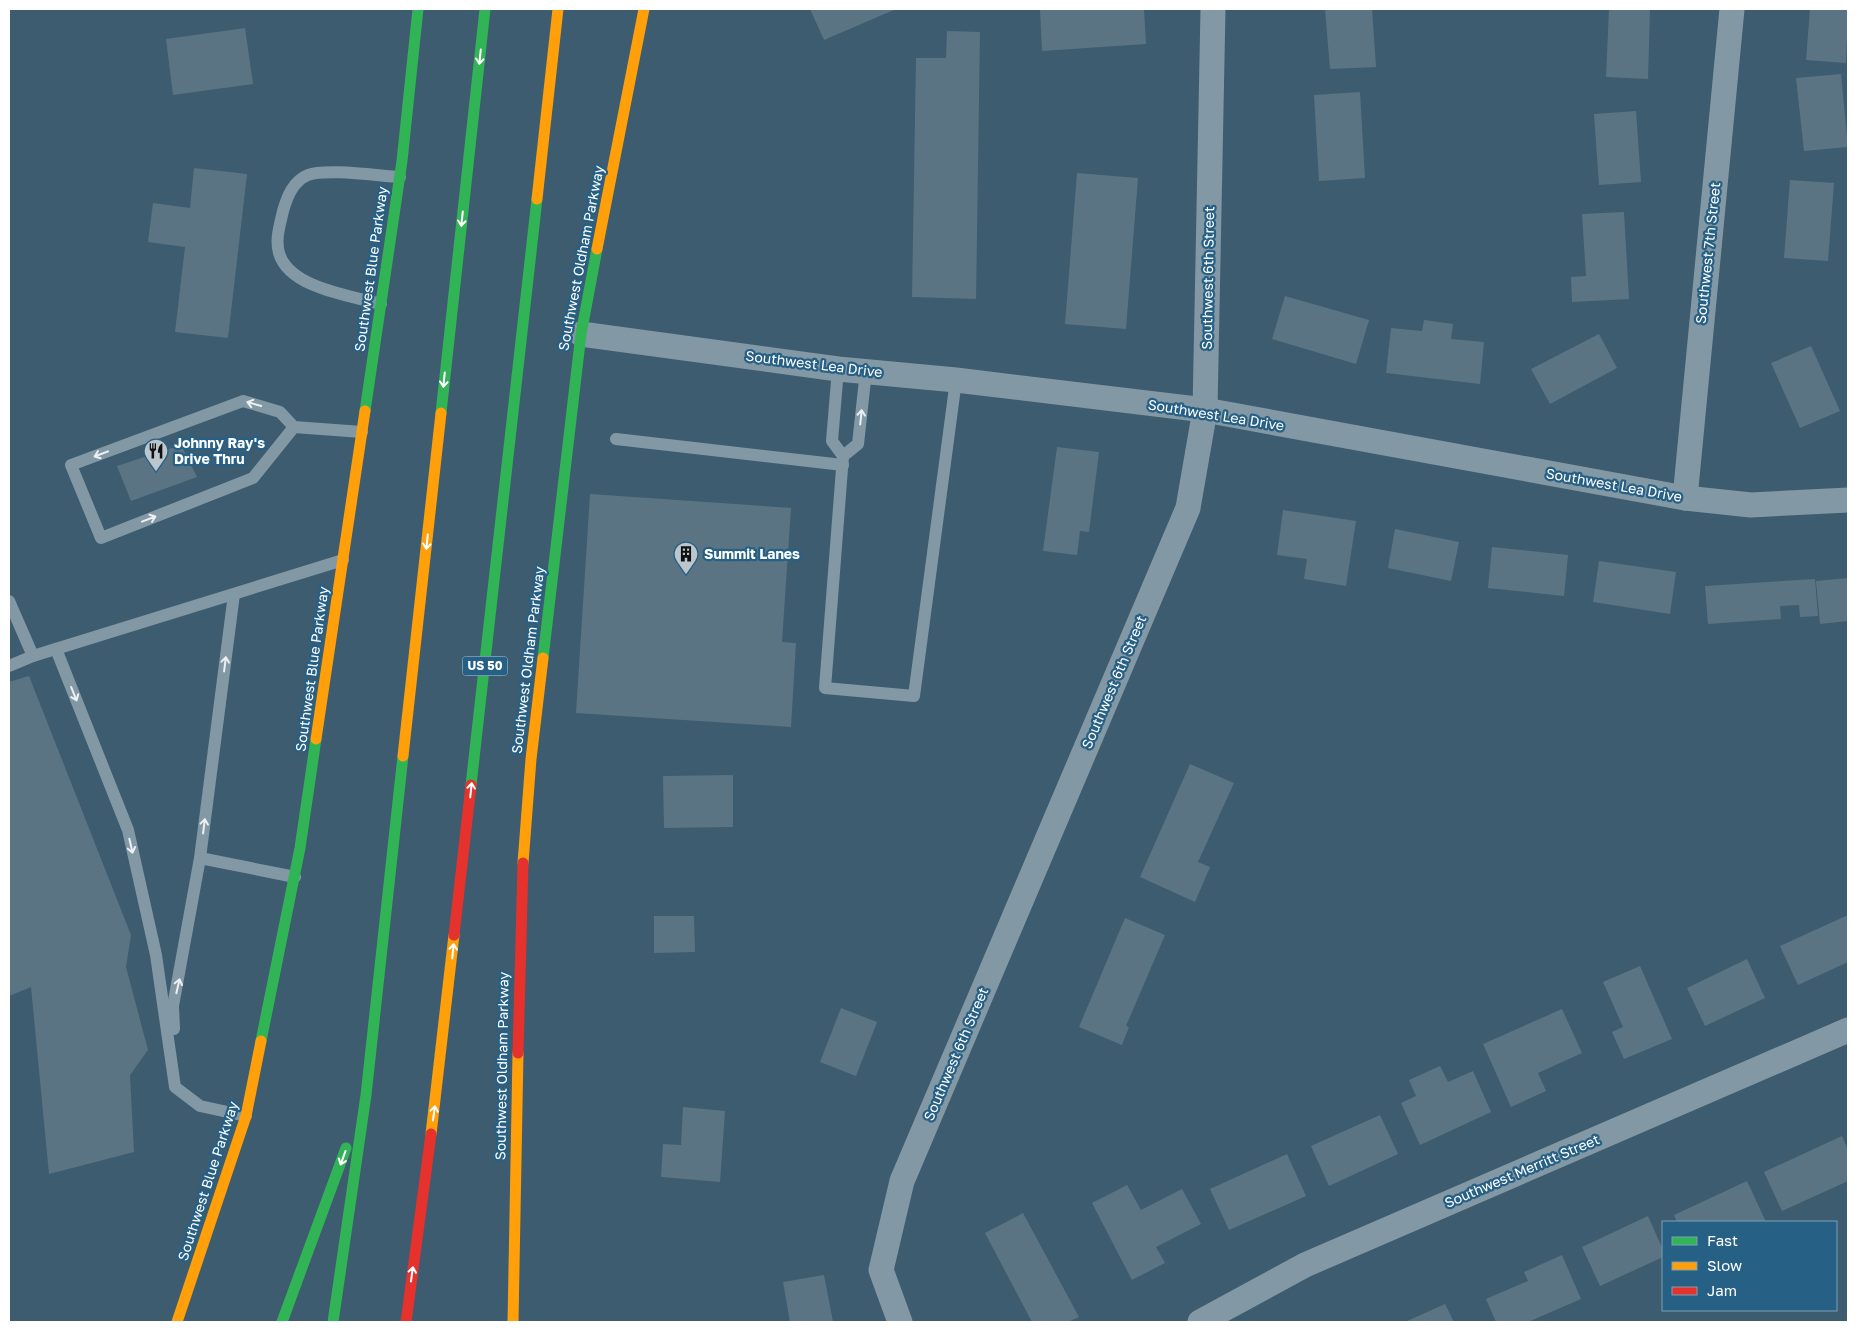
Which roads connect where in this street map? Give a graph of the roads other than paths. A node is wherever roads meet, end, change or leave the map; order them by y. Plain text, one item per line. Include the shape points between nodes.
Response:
1 (418, 9) edge
2 (485, 9) edge
3 (558, 9) edge
4 (644, 9) edge
5 (1213, 9) edge
6 (1732, 9) edge
7 (400, 177) junction
8 (381, 304) junction
9 (580, 334) junction
10 (838, 368) junction
11 (866, 371) junction
12 (956, 380) junction
13 (1205, 410) junction
14 (294, 428) junction
15 (362, 432) junction
16 (616, 439) dead end
17 (843, 461) junction
18 (1684, 498) junction
19 (1848, 500) edge
20 (343, 560) junction
21 (234, 594) junction
22 (9, 601) edge
23 (56, 649) junction
24 (33, 656) junction
25 (9, 666) edge
26 (200, 858) junction
27 (295, 876) junction
28 (1848, 1030) edge
29 (175, 1087) junction
30 (366, 1095) junction
31 (246, 1116) junction
32 (177, 1322) edge
33 (282, 1322) edge
34 (333, 1322) edge
35 (406, 1322) edge
36 (513, 1322) edge
37 (900, 1322) edge
38 (1200, 1322) edge

1 - 7 main road, Southwest Blue Parkway
2 -> 30 main road
35 -> 3 main road, US 50 via 435,1106
4 - 9 main road, Southwest Oldham Parkway
5 - 13 street, Southwest 6th Street
6 - 18 street, Southwest 7th Street
7 - 8 main road, Southwest Blue Parkway
7 - 8 lane via 310,174 292,188 277,237 279,254 297,277 310,284
8 - 15 main road, Southwest Blue Parkway
9 - 10 street, Southwest Lea Drive
9 - 36 main road, Southwest Oldham Parkway via 523,858
10 - 11 street, Southwest Lea Drive
10 - 17 lane via 832,441
11 - 12 street, Southwest Lea Drive
17 -> 11 lane via 858,444
12 - 13 street, Southwest Lea Drive
12 - 17 lane via 914,696 825,688
13 - 18 street, Southwest Lea Drive
13 - 37 street, Southwest 6th Street via 1188,508 902,1180 881,1270
14 -> 14 lane via 280,412 243,401 71,465 101,538 253,478
14 - 15 lane
15 - 20 main road, Southwest Blue Parkway
16 - 17 lane
18 - 19 street, Southwest Lea Drive via 1751,505
20 - 21 lane
20 - 27 main road, Southwest Blue Parkway
21 - 23 lane
26 -> 21 lane
22 - 24 lane
23 - 24 lane
23 -> 29 lane via 128,830 156,954
24 - 25 lane
26 - 27 lane
29 -> 26 lane via 173,1006
27 - 31 main road, Southwest Blue Parkway
28 - 38 street, Southwest Merritt Street via 1305,1264
29 - 31 lane via 200,1106
30 -> 33 main road
30 - 34 main road
31 - 32 main road, Southwest Blue Parkway

